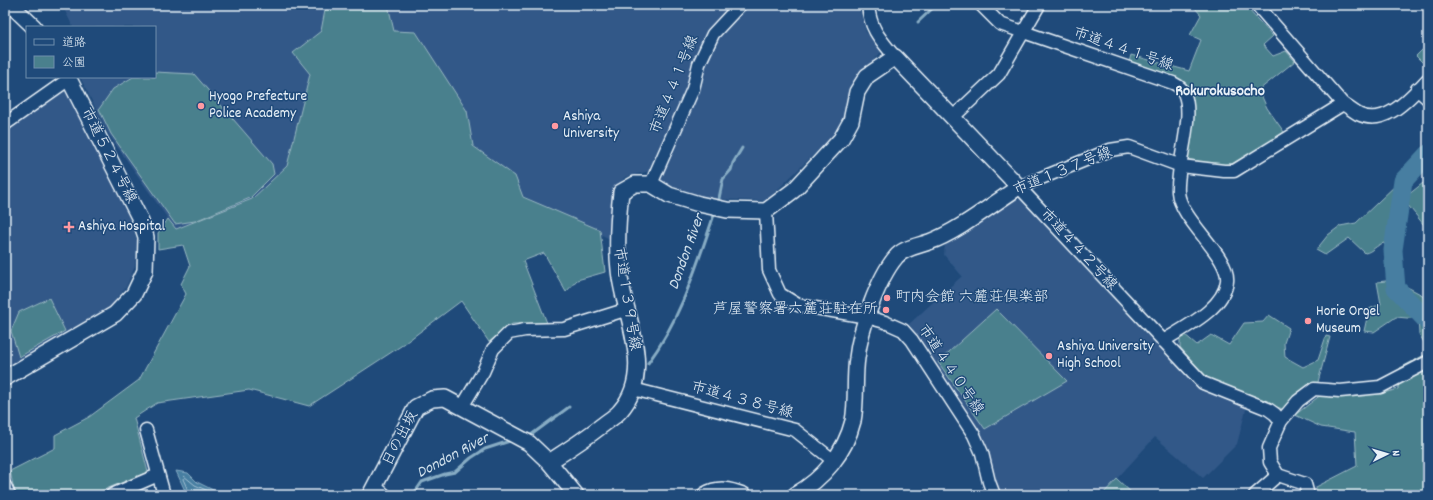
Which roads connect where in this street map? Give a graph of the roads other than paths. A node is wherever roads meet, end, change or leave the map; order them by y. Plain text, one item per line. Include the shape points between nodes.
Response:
1 (11, 5) edge
2 (740, 5) edge
3 (868, 5) edge
4 (982, 5) edge
5 (1039, 5) edge
6 (1257, 5) edge
7 (33, 26) edge
8 (1023, 33) junction
9 (895, 57) junction
10 (68, 78) edge
11 (1428, 79) edge
12 (1417, 89) junction
13 (1428, 99) edge
14 (1343, 104) junction
15 (952, 118) junction
16 (5, 124) edge
17 (1181, 166) junction
18 (651, 184) junction
19 (1019, 187) junction
20 (766, 211) junction
21 (628, 309) junction
22 (867, 317) junction
23 (1163, 341) junction
24 (1428, 362) edge
25 (5, 378) edge
26 (633, 389) junction
27 (462, 407) junction
28 (1281, 421) junction
29 (146, 430) dead end
30 (549, 462) junction
31 (834, 462) junction
32 (158, 474) junction
33 (1278, 475) junction
34 (5, 486) edge
35 (377, 492) edge
36 (9, 495) edge
37 (112, 495) edge
38 (164, 495) edge
39 (576, 495) edge
40 (705, 495) edge
41 (743, 495) edge
42 (795, 495) edge
43 (994, 495) edge
44 (1255, 495) edge
45 (1308, 495) edge

1 - 7 street
2 - 18 street, 市道４４１号線 via 713,34 699,64 693,89
3 - 9 street, 市道４４２号線 via 875,33
4 - 8 street, 市道４４１号線 via 1000,24
5 - 8 street
6 - 14 street
8 - 15 street via 999,74
8 - 17 street, 市道４４１号線 via 1173,83 1184,92 1187,109
9 - 15 street, 市道４４２号線
9 - 20 street via 867,76 856,92 851,121 841,140 794,190
10 - 16 street
10 - 25 street, 市道５２４号線 via 140,219 146,237 145,271 134,294 115,314
11 - 12 street
12 - 13 street
12 - 14 street via 1393,112 1377,117 1359,115
14 - 17 street, 市道１３７号線 via 1234,171
15 - 19 street, 市道４４２号線
17 - 19 street, 市道１３７号線 via 1129,147 1110,150
17 - 23 street, 市道４４１号線 via 1178,192 1182,207 1222,262 1228,279 1224,295 1216,305
18 - 20 street via 669,195 716,207
18 - 21 street, 市道１３９号線 via 635,184 621,192 616,239 619,272
19 - 22 street, 市道１３７号線 via 941,238 911,247 897,255 887,269
19 - 23 street, 市道４４２号線
20 - 22 street, 市道４４０号線 via 769,270 780,294 798,305
21 - 26 street, 市道１３９号線 via 637,365
21 - 27 street via 564,330 525,330 509,334 494,348
22 - 31 street, 市道１３７号線 via 857,356 853,420 846,443
22 - 43 street, 市道４４０号線 via 903,330 912,340 974,434
23 - 28 street, 市道４４２号線 via 1202,383 1268,409
24 - 28 street via 1380,387 1314,389 1298,401
26 - 30 street, 市道１３９号線 via 621,410 578,445
26 - 31 street, 市道４３８号線 via 795,430
27 - 30 street, 日の出坂 via 528,442
27 - 35 street, 日の出坂 via 445,398 432,399 416,407
28 - 33 street via 1269,448 1270,462
29 - 32 street
30 - 39 street, 日の出坂
31 - 42 street, 市道１３７号線 via 806,489
32 - 37 street
32 - 38 street
33 - 44 street
33 - 45 street via 1305,484
34 - 36 street
40 - 41 street via 726,489

